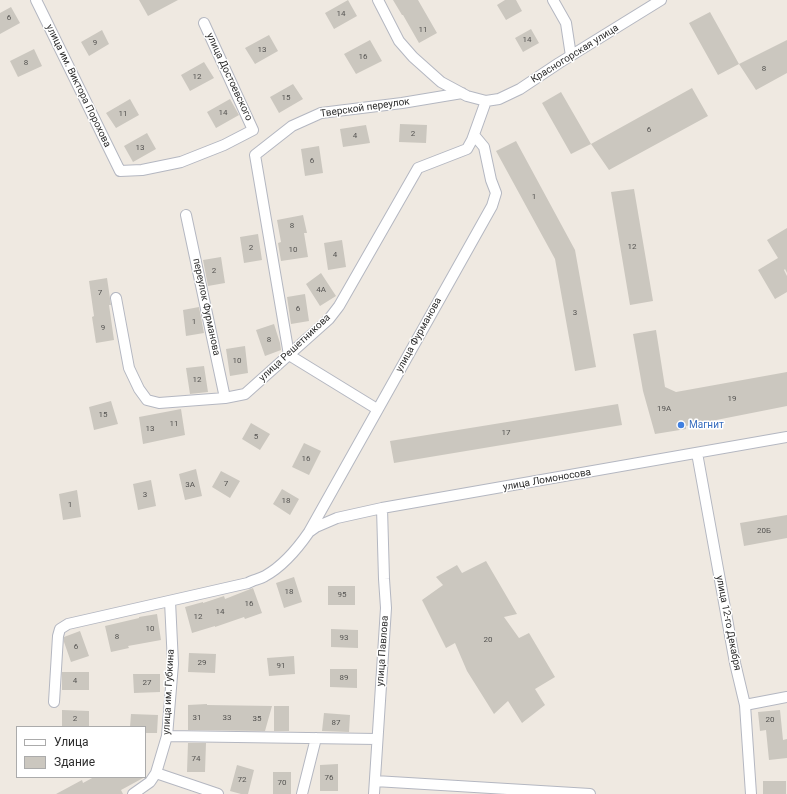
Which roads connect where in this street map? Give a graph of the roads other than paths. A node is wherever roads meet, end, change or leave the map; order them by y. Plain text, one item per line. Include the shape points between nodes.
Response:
1 (36, 0) edge
2 (378, 0) edge
3 (553, 0) edge
4 (661, 0) edge
5 (204, 23) dead end
6 (571, 56) junction
7 (462, 93) junction
8 (486, 101) junction
9 (253, 130) joint
10 (474, 134) junction
11 (186, 215) dead end
12 (116, 298) dead end
13 (288, 355) junction
14 (225, 398) junction
15 (377, 409) junction
16 (787, 437) edge
17 (697, 453) junction
18 (382, 508) junction
19 (309, 532) junction
20 (170, 601) junction
21 (787, 697) edge
22 (54, 702) dead end
23 (745, 705) junction
24 (168, 736) junction
25 (316, 738) junction
26 (377, 739) junction
27 (156, 773) junction
28 (375, 781) junction
29 (133, 794) edge
30 (218, 794) edge
31 (302, 794) edge
32 (374, 794) edge
33 (589, 794) edge
34 (752, 794) edge

1 - 9 street, улица им. Виктора Порохова via 120,172 181,162
2 - 7 street via 399,41 413,58 441,82
3 - 6 street via 566,22
4 - 6 street, Красногорская улица
5 - 9 street, улица Достоевского
6 - 8 street, Красногорская улица via 520,89 499,99
7 - 8 street
7 - 13 street, Тверской переулок via 321,113 292,126 255,155
8 - 10 street, улица Решетникова
10 - 13 street, улица Решетникова via 467,149 418,168 339,306 329,319
10 - 15 street, улица Фурманова via 484,147 496,193 492,206
11 - 14 street, переулок Фурманова
12 - 14 street, улица Решетникова via 129,368 147,400 159,403
13 - 14 street, улица Решетникова via 245,394
13 - 15 street
15 - 19 street, улица Фурманова
16 - 17 street, улица Ломоносова
17 - 18 street, улица Ломоносова
17 - 23 street, улица 12-го Декабря
18 - 19 street, улица Ломоносова via 337,518
18 - 26 street, улица Павлова via 386,608
19 - 20 street, улица Фурманова via 299,546 266,575 248,583
20 - 22 street, улица Фурманова via 68,624 60,629
20 - 24 street, улица им. Губкина via 172,664
21 - 23 street
23 - 34 street, улица 12-го Декабря
24 - 25 street
24 - 27 street, улица им. Губкина
25 - 26 street
25 - 31 street
26 - 28 street, улица Павлова
27 - 29 street, улица им. Губкина via 150,782
27 - 30 street
28 - 32 street, улица Павлова
28 - 33 street

